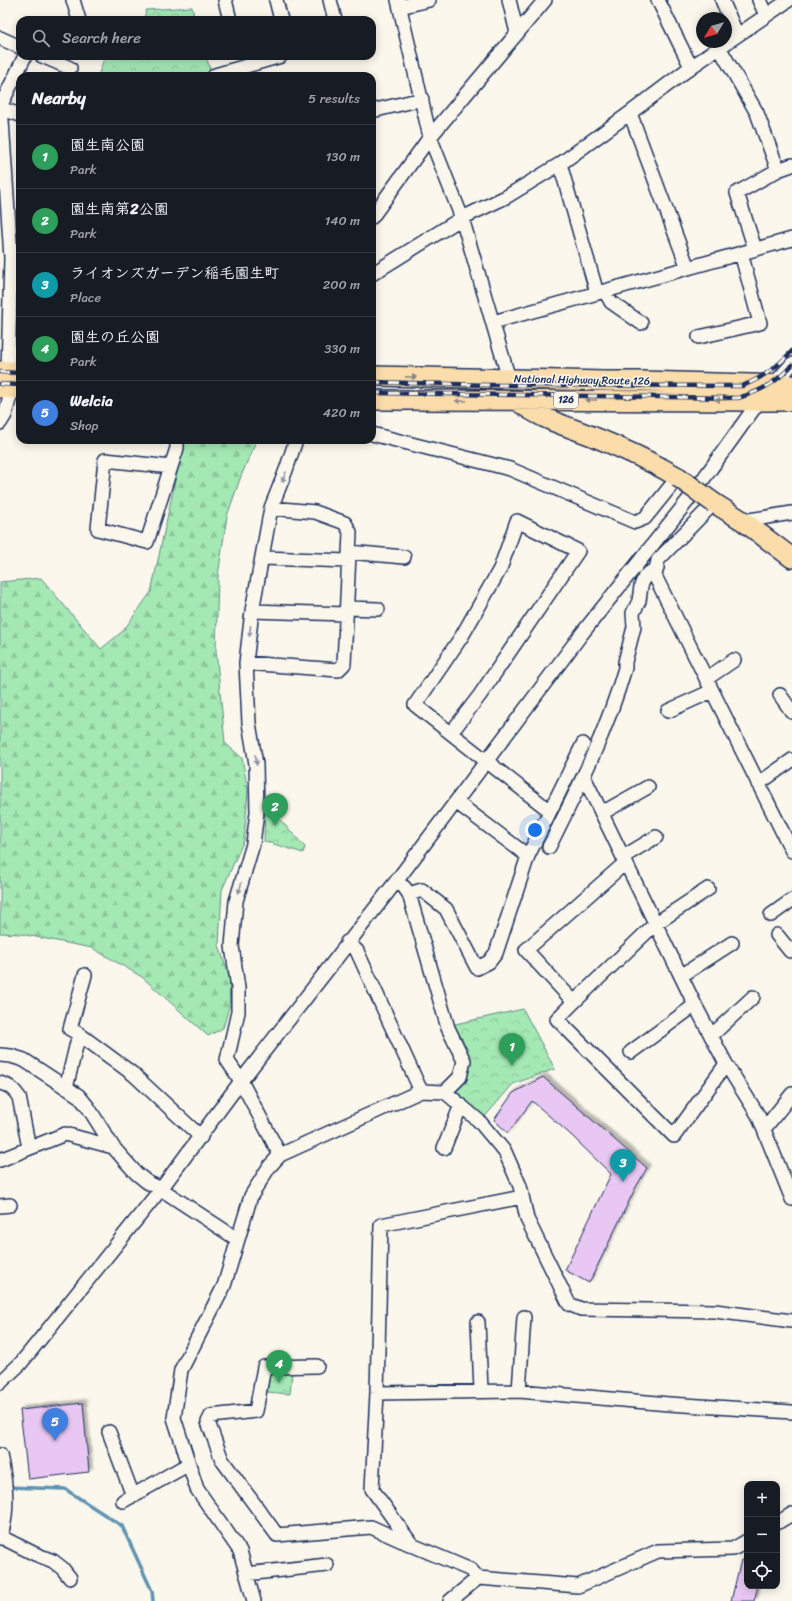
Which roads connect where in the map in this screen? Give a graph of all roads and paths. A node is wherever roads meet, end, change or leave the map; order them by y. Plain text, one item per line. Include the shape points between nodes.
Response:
1 (73, 0) edge
2 (225, 0) edge
3 (276, 0) edge
4 (330, 0) edge
5 (429, 0) edge
6 (509, 0) edge
7 (545, 0) edge
8 (658, 0) edge
9 (722, 0) edge
10 (759, 0) edge
11 (789, 0) edge
12 (399, 3) edge
13 (766, 15) junction
14 (78, 16) edge
15 (229, 16) edge
16 (280, 16) edge
17 (334, 16) edge
18 (517, 33) junction
19 (737, 35) junction
20 (0, 38) edge
21 (732, 38) edge
22 (16, 45) edge
23 (718, 48) edge
24 (720, 48) edge
25 (23, 60) edge
26 (52, 60) edge
27 (254, 60) edge
28 (240, 62) edge
29 (70, 67) edge
30 (691, 67) junction
31 (17, 72) edge
32 (221, 72) edge
33 (16, 74) edge
34 (422, 99) junction
35 (0, 109) edge
36 (376, 110) edge
37 (630, 113) junction
38 (16, 114) edge
39 (430, 137) junction
40 (560, 164) junction
41 (792, 165) edge
42 (778, 170) junction
43 (376, 211) edge
44 (462, 218) junction
45 (792, 239) edge
46 (755, 249) junction
47 (741, 253) junction
48 (10, 258) edge
49 (688, 268) junction
50 (376, 272) edge
51 (601, 292) junction
52 (493, 322) junction
53 (641, 323) dead end
54 (699, 337) dead end
55 (792, 364) edge
56 (376, 376) edge
57 (509, 379) junction
58 (10, 380) edge
59 (772, 385) junction
60 (792, 385) edge
61 (376, 400) edge
62 (760, 400) junction
63 (518, 401) junction
64 (792, 401) edge
65 (0, 423) edge
66 (376, 435) edge
67 (177, 444) edge
68 (295, 444) edge
69 (171, 467) junction
70 (678, 477) junction
71 (714, 502) junction
72 (271, 508) junction
73 (792, 513) edge
74 (742, 521) junction
75 (349, 557) junction
76 (263, 558) junction
77 (404, 558) dead end
78 (792, 558) edge
79 (657, 568) junction
80 (378, 609) dead end
81 (252, 611) junction
82 (346, 611) junction
83 (734, 660) dead end
84 (246, 664) junction
85 (706, 679) junction
86 (712, 691) junction
87 (780, 696) dead end
88 (668, 711) dead end
89 (792, 712) edge
90 (451, 733) junction
91 (583, 744) dead end
92 (486, 760) junction
93 (792, 760) edge
94 (584, 777) junction
95 (758, 784) junction
96 (648, 788) dead end
97 (456, 802) junction
98 (550, 811) junction
99 (602, 813) junction
100 (656, 837) dead end
101 (549, 847) dead end
102 (792, 851) edge
103 (528, 856) junction
104 (624, 860) junction
105 (398, 879) junction
106 (708, 889) dead end
107 (408, 894) junction
108 (792, 900) edge
109 (771, 915) dead end
110 (655, 924) junction
111 (777, 935) dead end
112 (347, 942) junction
113 (732, 943) dead end
114 (792, 949) edge
115 (85, 975) dead end
116 (681, 976) junction
117 (753, 997) dead end
118 (574, 1002) junction
119 (695, 1005) junction
120 (79, 1034) junction
121 (711, 1036) junction
122 (631, 1052) dead end
123 (0, 1054) edge
124 (726, 1064) junction
125 (241, 1081) junction
126 (0, 1082) edge
127 (66, 1088) junction
128 (421, 1091) junction
129 (445, 1092) junction
130 (792, 1094) edge
131 (462, 1105) junction
132 (764, 1129) junction
133 (201, 1136) junction
134 (113, 1147) junction
135 (29, 1148) junction
136 (444, 1148) dead end
137 (280, 1155) junction
138 (0, 1160) edge
139 (161, 1189) junction
140 (522, 1197) junction
141 (792, 1200) edge
142 (237, 1239) junction
143 (524, 1317) dead end
144 (792, 1321) edge
145 (478, 1322) dead end
146 (317, 1366) dead end
147 (0, 1383) edge
148 (481, 1390) junction
149 (519, 1390) junction
150 (377, 1393) junction
151 (792, 1412) edge
152 (110, 1432) dead end
153 (0, 1455) edge
154 (189, 1464) junction
155 (792, 1514) edge
156 (780, 1521) edge
157 (0, 1538) edge
158 (744, 1543) edge
159 (412, 1545) junction
160 (327, 1565) dead end
161 (246, 1574) junction
162 (70, 1578) dead end
163 (478, 1578) junction
164 (254, 1601) edge
165 (450, 1601) edge

1 - 14 street
2 - 15 street
3 - 16 street
4 - 17 street
5 - 12 street
6 - 18 street
7 - 18 street
8 - 30 street
9 - 19 street
10 - 13 street
11 - 13 street
12 - 34 street
13 - 19 street
18 - 39 street
19 - 21 street
20 - 22 street
23 - 30 street
24 - 42 street via 757,113
25 - 31 street
26 - 29 street
27 - 28 street
28 - 32 street
30 - 37 street
33 - 35 street
34 - 36 street
34 - 39 street
35 - 38 street
35 - 48 street
37 - 40 street
37 - 49 street
39 - 43 street
39 - 44 street
40 - 44 street via 506,197
40 - 51 street
41 - 42 street
42 - 46 street via 737,193
44 - 50 street
44 - 52 street
45 - 46 street
46 - 47 street
47 - 49 street
47 - 54 street via 760,323
48 - 58 street
49 - 51 street
51 - 52 street
51 - 53 street
52 - 57 street
55 - 59 street
56 -> 57 highway, National Highway Route 126 / 126
57 - 59 highway, National Highway Route 126 / 126 via 642,380
58 - 65 street via 5,414
59 - 60 highway, National Highway Route 126 / 126
59 - 62 street
63 -> 61 highway, National Highway Route 126 / 126
62 -> 63 highway, National Highway Route 126 / 126
62 - 64 highway, National Highway Route 126 / 126
62 - 92 street via 688,499
63 - 70 highway, National Highway Route 126 / 126 via 527,409 552,421 650,460
66 - 70 street via 510,469 635,522 645,518
67 - 69 street
68 -> 72 street
69 - 69 street via 147,542 98,529 105,460
70 - 71 highway, National Highway Route 126 / 126, bridge
71 - 74 highway, National Highway Route 126 / 126
71 - 79 street via 658,560
72 - 75 street via 315,512 345,523 350,532
72 - 76 street
73 - 74 street
74 - 78 highway, National Highway Route 126 / 126
75 - 76 street
75 - 77 street
75 - 82 street
76 - 81 street
79 - 85 street via 655,576
79 - 94 street via 645,576 641,586 639,601 633,613 634,628 625,668 607,723
80 - 82 street
81 - 82 street
81 -> 84 street
82 - 84 street via 344,664 338,670
83 - 85 street
84 -> 125 street via 249,724 256,764 257,812 254,844 236,901 232,946 238,988 238,1012 227,1060
85 - 86 street
86 - 88 street
86 - 95 street
87 - 89 street
90 - 90 street via 415,705 462,636 500,569 516,521 578,551 480,695
90 - 92 street
91 - 98 street
92 - 97 street
92 - 98 street
93 - 95 street
94 - 99 street
94 - 101 street
95 - 102 street
96 - 99 street
97 - 103 street
97 - 105 street
98 - 103 street
99 - 104 street
100 - 104 street
103 - 107 street via 496,953 489,962 476,968 446,909 422,890
104 - 110 street
104 - 118 street via 526,950
105 - 107 street
105 - 112 street
106 - 110 street
107 - 129 street via 448,1028 464,1060 460,1078
108 - 109 street
110 - 116 street
110 - 118 street
111 - 114 street via 790,951
112 - 125 street
112 - 128 street via 357,951
113 - 116 street
115 - 120 street via 70,1029
116 - 119 street
117 - 121 street
118 - 124 street via 557,1019 674,1136
119 - 121 street
119 - 122 street
120 - 127 street
120 - 133 street via 133,1074
121 - 124 street
123 - 127 street via 24,1060
124 - 132 street
125 - 133 street
125 - 137 street
126 - 135 street via 9,1085 19,1097
127 - 134 street via 79,1096 88,1107
128 - 129 street
128 - 137 street
129 - 131 street
130 - 132 street
131 - 136 street
131 - 140 street via 505,1152 520,1186
132 - 141 street
133 - 139 street
134 - 135 street via 65,1134
134 - 139 street via 136,1173
135 - 138 street
137 - 142 street via 269,1167 251,1196
139 - 142 street
139 - 147 street via 21,1363
140 - 144 street via 527,1219 569,1304 581,1309 715,1311
140 - 150 street via 381,1225
142 - 154 street via 224,1286 181,1370 174,1418
143 - 149 street
145 - 148 street
146 - 159 street via 264,1367 256,1411 211,1416 208,1422 222,1460 277,1535 371,1527
148 - 149 street
148 - 150 street
149 - 151 street
150 - 159 street via 372,1489
152 - 154 street via 128,1498
153 - 157 street via 5,1478
154 - 161 street via 197,1489 240,1551
155 - 156 street
157 - 162 street via 53,1560
158 - 163 street via 733,1549 658,1551 578,1586
159 - 163 street via 472,1570
160 - 161 street
161 - 164 street
163 - 165 street

